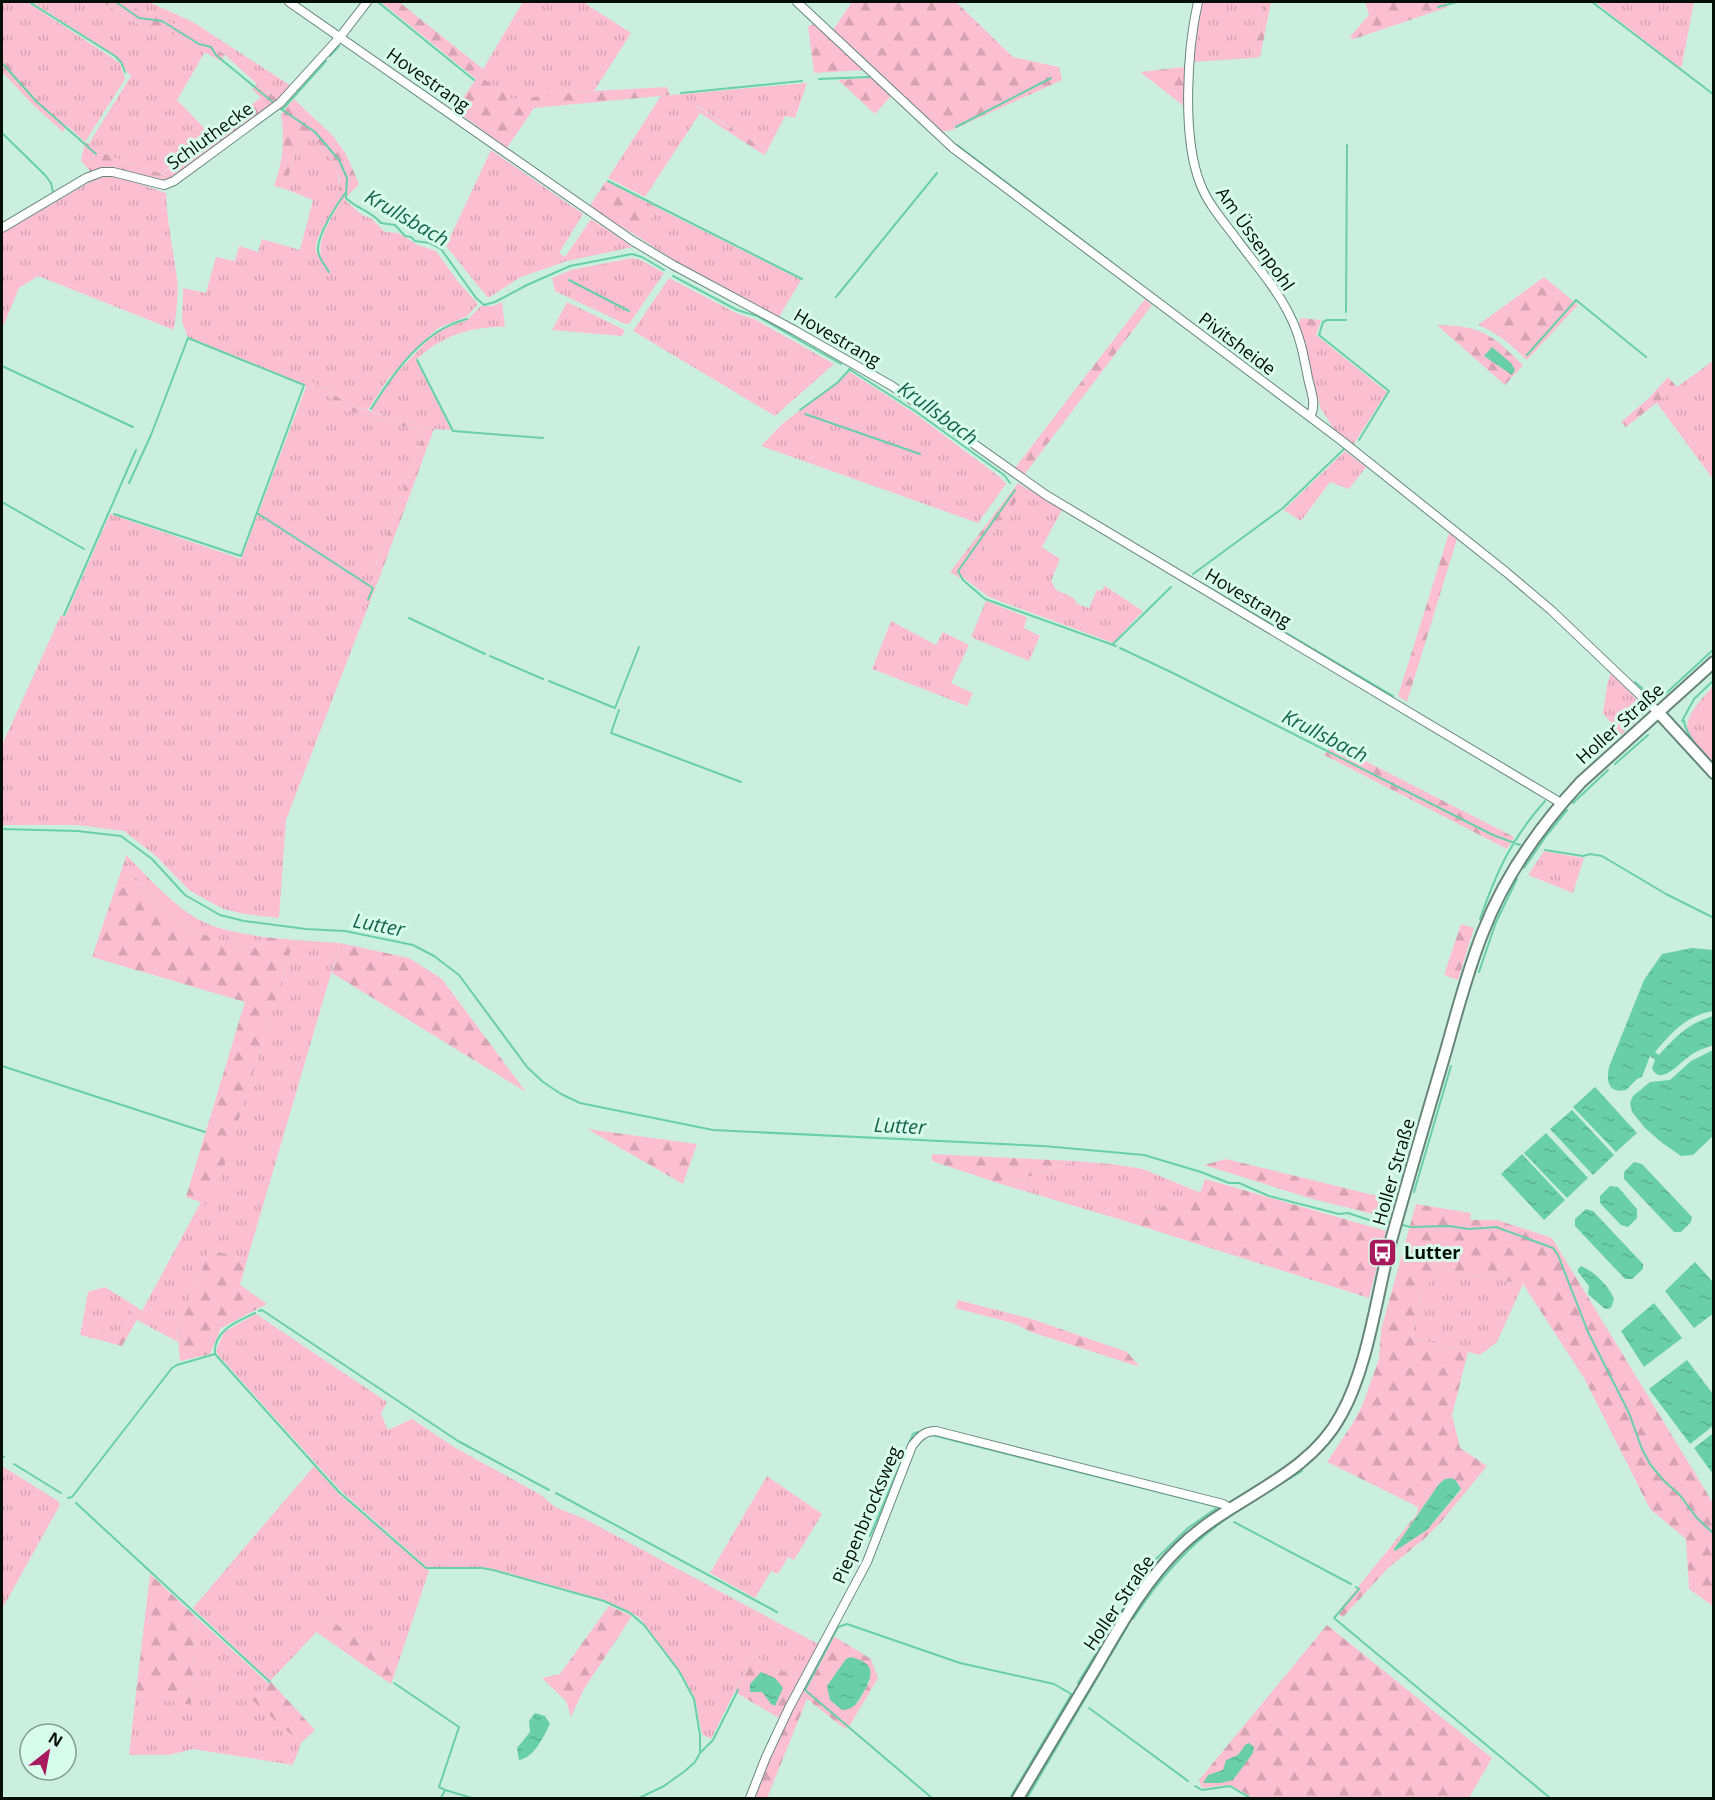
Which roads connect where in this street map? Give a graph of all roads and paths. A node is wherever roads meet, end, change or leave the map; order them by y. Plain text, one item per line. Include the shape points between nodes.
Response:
1 (289, 2) edge
2 (367, 2) edge
3 (797, 2) edge
4 (1198, 2) edge
5 (340, 37) junction
6 (2, 228) edge
7 (1310, 417) junction
8 (1713, 662) edge
9 (1658, 712) junction
10 (1713, 772) edge
11 (1561, 803) junction
12 (1230, 1508) junction
13 (750, 1798) edge
14 (1018, 1798) edge

1 - 5 street, Hovestrang
2 - 5 street, Schluthecke
3 - 7 street, Pivitsheide via 954,148
4 - 7 street, Am Üssenpohl via 1191,49 1190,108 1196,171 1214,208 1290,316 1315,408
5 - 6 street, Schluthecke via 277,105 169,184 102,172 86,177
5 - 11 street, Hovestrang via 633,241 892,386 1046,495
7 - 9 street, Pivitsheide via 1551,610
8 - 9 street, Holler Straße
9 - 10 street
9 - 11 street, Holler Straße
11 - 12 street, Holler Straße via 1514,870 1482,933 1399,1215 1356,1382 1340,1419 1316,1450 1300,1463
12 - 13 street, Piepenbrocksweg via 948,1433 928,1431 912,1446 867,1562 789,1708
12 - 14 street, Holler Straße via 1180,1547 1145,1587

